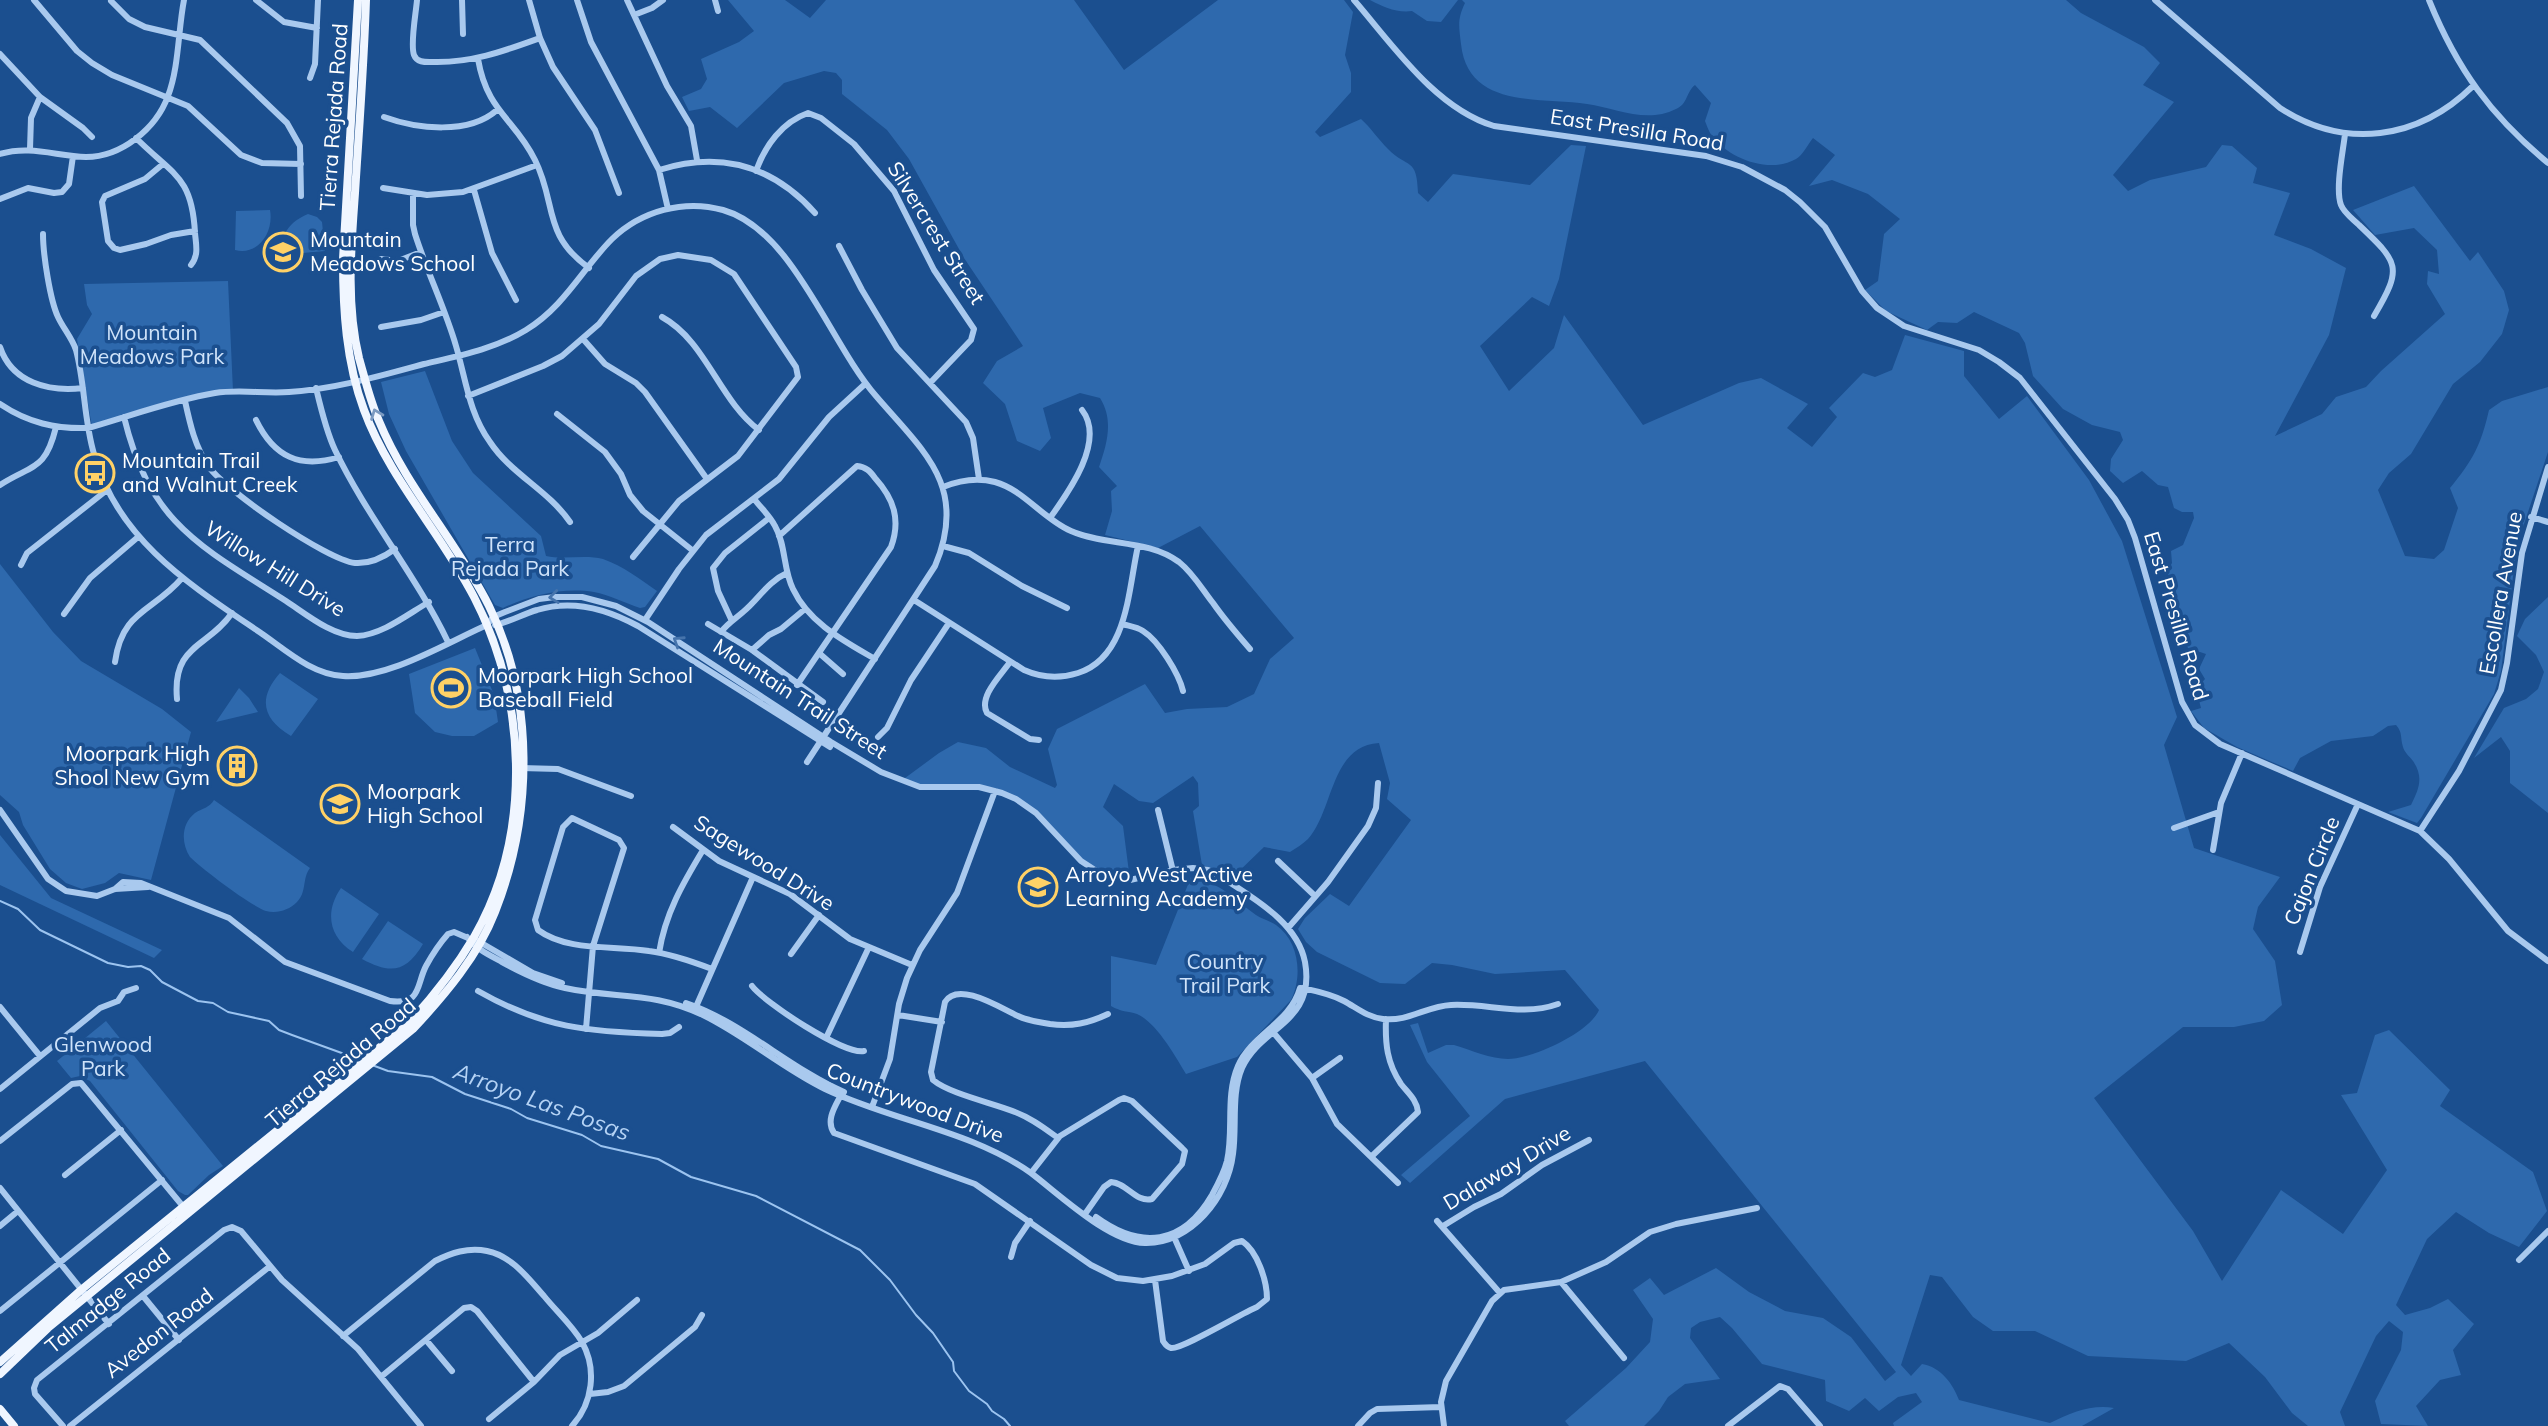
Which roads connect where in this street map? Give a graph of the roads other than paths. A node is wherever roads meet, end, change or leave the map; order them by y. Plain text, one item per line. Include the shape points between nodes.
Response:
1 (34, 0) edge
2 (184, 0) edge
3 (256, 0) edge
4 (318, 0) edge
5 (358, 0) edge
6 (366, 0) edge
7 (417, 0) edge
8 (462, 0) edge
9 (529, 0) edge
10 (577, 0) edge
11 (627, 0) edge
12 (663, 0) edge
13 (715, 0) edge
14 (1354, 0) edge
15 (2155, 0) edge
16 (2430, 0) edge
17 (111, 1) edge
18 (718, 11) dead end
19 (634, 15) junction
20 (317, 28) junction
21 (179, 34) junction
22 (463, 34) dead end
23 (540, 38) junction
24 (1, 55) edge
25 (478, 59) junction
26 (310, 78) dead end
27 (2473, 86) junction
28 (40, 97) junction
29 (168, 97) junction
30 (497, 110) junction
31 (384, 117) dead end
32 (2345, 134) junction
33 (92, 137) dead end
34 (136, 138) junction
35 (30, 149) junction
36 (0, 154) edge
37 (73, 156) junction
38 (697, 160) junction
39 (2548, 163) edge
40 (163, 164) junction
41 (301, 164) junction
42 (537, 165) junction
43 (659, 170) junction
44 (756, 171) junction
45 (383, 188) dead end
46 (474, 190) junction
47 (413, 193) junction
48 (619, 193) dead end
49 (301, 197) dead end
50 (0, 199) edge
51 (668, 209) junction
52 (815, 213) dead end
53 (195, 231) junction
54 (43, 234) dead end
55 (839, 246) dead end
56 (421, 252) junction
57 (381, 259) dead end
58 (191, 265) dead end
59 (589, 268) junction
60 (516, 300) dead end
61 (444, 312) junction
62 (2374, 316) dead end
63 (662, 317) dead end
64 (381, 327) dead end
65 (583, 339) junction
66 (0, 346) edge
67 (458, 356) junction
68 (365, 380) junction
69 (355, 381) junction
70 (930, 383) junction
71 (865, 384) junction
72 (83, 388) junction
73 (316, 388) junction
74 (468, 396) junction
75 (185, 401) junction
76 (1, 406) edge
77 (1082, 410) dead end
78 (557, 414) dead end
79 (124, 417) junction
80 (256, 420) dead end
81 (56, 427) junction
82 (88, 428) junction
83 (759, 430) junction
84 (339, 457) junction
85 (2548, 467) edge
86 (707, 479) junction
87 (979, 479) junction
88 (0, 485) edge
89 (943, 488) junction
90 (107, 490) junction
91 (754, 500) junction
92 (2531, 517) junction
93 (769, 518) junction
94 (1050, 518) junction
95 (570, 522) dead end
96 (2548, 522) edge
97 (659, 524) junction
98 (779, 536) junction
99 (138, 537) junction
100 (943, 546) junction
101 (1138, 546) junction
102 (395, 549) junction
103 (692, 550) junction
104 (632, 557) dead end
105 (21, 565) dead end
106 (787, 573) junction
107 (182, 578) junction
108 (914, 600) junction
109 (429, 601) junction
110 (1067, 607) dead end
111 (805, 608) junction
112 (232, 613) junction
113 (64, 614) dead end
114 (731, 619) junction
115 (645, 620) junction
116 (495, 621) junction
117 (949, 623) junction
118 (1122, 624) junction
119 (487, 625) junction
120 (708, 625) dead end
121 (721, 632) junction
122 (834, 633) junction
123 (449, 642) junction
124 (1250, 649) dead end
125 (752, 650) junction
126 (819, 653) junction
127 (875, 659) junction
128 (115, 662) dead end
129 (1010, 662) junction
130 (844, 674) dead end
131 (797, 685) junction
132 (1183, 691) dead end
133 (177, 699) dead end
134 (823, 702) dead end
135 (878, 737) dead end
136 (822, 739) junction
137 (1039, 740) dead end
138 (2242, 753) junction
139 (807, 762) dead end
140 (520, 768) junction
141 (1378, 783) dead end
142 (995, 792) junction
143 (631, 796) dead end
144 (2358, 804) junction
145 (0, 810) edge
146 (1158, 810) dead end
147 (2219, 812) junction
148 (673, 827) dead end
149 (2174, 828) dead end
150 (2420, 831) junction
151 (703, 850) junction
152 (2213, 850) dead end
153 (1278, 861) dead end
154 (1174, 871) junction
155 (753, 877) junction
156 (1315, 897) junction
157 (819, 915) junction
158 (1287, 928) junction
159 (473, 942) junction
160 (593, 946) junction
161 (869, 947) junction
162 (2300, 951) dead end
163 (659, 953) junction
164 (791, 954) dead end
165 (2548, 961) edge
166 (912, 965) junction
167 (712, 969) junction
168 (752, 986) dead end
169 (136, 988) dead end
170 (1303, 988) junction
171 (590, 990) junction
172 (478, 991) dead end
173 (1558, 1004) dead end
174 (0, 1007) edge
175 (695, 1009) junction
176 (1108, 1014) dead end
177 (898, 1015) junction
178 (1385, 1019) junction
179 (942, 1022) junction
180 (679, 1027) dead end
181 (586, 1029) junction
182 (1272, 1031) junction
183 (826, 1038) junction
184 (864, 1051) dead end
185 (40, 1056) junction
186 (1340, 1058) dead end
187 (1312, 1077) junction
188 (0, 1089) edge
189 (841, 1093) junction
190 (873, 1105) junction
191 (121, 1130) junction
192 (1058, 1138) junction
193 (1589, 1140) dead end
194 (0, 1141) edge
195 (1371, 1156) junction
196 (1032, 1172) junction
197 (65, 1175) dead end
198 (162, 1180) junction
199 (1398, 1184) dead end
200 (0, 1188) edge
201 (1757, 1208) dead end
202 (18, 1211) junction
203 (187, 1211) junction
204 (1086, 1212) junction
205 (1030, 1221) junction
206 (1437, 1221) dead end
207 (0, 1226) edge
208 (1443, 1226) junction
209 (2548, 1231) edge
210 (1174, 1237) junction
211 (1011, 1257) dead end
212 (2519, 1260) dead end
213 (60, 1263) junction
214 (269, 1267) junction
215 (1189, 1271) junction
216 (1155, 1280) junction
217 (1562, 1282) junction
218 (1500, 1293) junction
219 (84, 1294) junction
220 (143, 1296) junction
221 (637, 1300) dead end
222 (0, 1311) edge
223 (702, 1315) dead end
224 (109, 1324) junction
225 (344, 1336) junction
226 (179, 1340) junction
227 (426, 1340) junction
228 (581, 1341) junction
229 (1625, 1358) dead end
230 (0, 1362) edge
231 (452, 1371) dead end
232 (0, 1374) edge
233 (382, 1376) junction
234 (534, 1382) junction
235 (590, 1394) junction
236 (1441, 1407) junction
237 (0, 1409) edge
238 (489, 1419) dead end
239 (14, 1426) edge
240 (63, 1426) edge
241 (70, 1426) edge
242 (421, 1426) edge
243 (572, 1426) edge
244 (1358, 1426) edge
245 (1444, 1426) edge
246 (1728, 1426) edge
247 (1820, 1426) edge

1 - 29 street via 92,63
2 - 21 street
3 - 20 street via 284,22
4 - 20 street
5 - 69 main road, Tierra Rejada Road via 343,259 344,314
6 - 68 main road, Tierra Rejada Road via 351,260 352,313
7 - 25 street via 416,58 422,62
8 - 22 street
9 - 23 street
10 - 43 street via 591,42
11 - 19 street
12 - 19 street
13 - 18 street
14 - 138 street, East Presilla Road via 1432,89 1474,119 1494,126 1706,156 1764,177 1825,227 1862,291 1886,315 1904,326 1979,350 2009,369 2030,389 2128,520 2185,710 2211,738
15 - 32 street via 2280,108 2313,126
16 - 27 street via 2448,44
17 - 21 street via 145,27
19 - 38 street via 691,126
20 - 26 street via 316,64
21 - 29 street
21 - 41 street via 204,43 288,124 300,146
23 - 25 street
23 - 48 street via 553,67 595,130
24 - 28 street
25 - 30 street
27 - 32 street via 2411,126 2371,135
27 - 39 street via 2501,121
28 - 33 street
28 - 35 street via 31,118
29 - 34 street
29 - 41 street via 188,106 248,159
30 - 31 street via 471,124 435,127
30 - 42 street
32 - 62 street via 2340,203 2393,266 2390,289
34 - 37 street via 110,154
34 - 40 street
35 - 36 street
35 - 37 street
37 - 50 street via 64,191 28,188
38 - 43 street
38 - 44 street via 731,162
40 - 53 street via 188,191
40 - 53 street via 145,179 103,199 108,241 114,248 124,249
41 - 49 street
42 - 46 street
42 - 59 street via 559,236
43 - 51 street
44 - 52 street via 779,183
44 - 70 street, Silvercrest Street via 773,139 808,113 821,118 868,158 898,198 934,270 974,329 971,340
45 - 47 street
46 - 47 street
46 - 60 street via 492,253
47 - 56 street via 413,225
51 - 59 street via 639,219 613,238
51 - 71 street via 724,210 770,238
53 - 58 street via 197,255
54 - 72 street via 57,315 75,349
55 - 70 street via 897,348
56 - 57 street via 398,261
56 - 61 street
59 - 67 street via 560,303 526,330
61 - 64 street
61 - 67 street
63 - 83 street via 680,328 742,417
65 - 74 street via 543,366
65 - 83 street via 636,276 653,263 687,255 719,263 741,283 799,374
65 - 86 street via 606,364 645,392
66 - 72 street via 11,366 30,382 60,390
67 - 68 street
67 - 74 street
68 - 69 street
116 -> 68 main road, Tierra Rejada Road via 390,444
69 - 73 street
69 - 119 main road, Tierra Rejada Road via 378,441
70 - 87 street via 971,432
71 - 89 street via 927,454
71 - 91 street via 829,417 779,479
72 - 82 street
73 - 75 street via 276,393 233,391
73 - 84 street
74 - 95 street via 492,446 551,498
75 - 79 street
75 - 102 street via 203,457 239,496 342,560 363,563
76 - 81 street
77 - 94 street via 1089,426 1085,458
78 - 97 street via 604,452 636,504
79 - 82 street
79 - 109 street, Willow Hill Drive via 139,467 171,518 211,553 302,611 334,629 359,636 382,629
80 - 84 street via 269,442 291,458 309,463
81 - 82 street
81 - 88 street via 41,461
82 - 90 street
83 - 86 street via 730,464
84 - 102 street
85 - 92 street, Escollera Avenue
86 - 97 street via 678,501
87 - 89 street
87 - 94 street via 1010,488
89 - 100 street
90 - 99 street
90 - 105 street via 27,554
91 - 93 street
91 - 103 street via 712,528
92 - 96 street
92 - 150 street, Escollera Avenue via 2501,690 2459,771
93 - 98 street
93 - 114 street via 713,568
94 - 101 street via 1078,534
97 - 103 street
97 - 104 street
98 - 106 street
98 - 122 street via 854,467 866,468 886,490 896,518 894,539
99 - 107 street
99 - 113 street via 90,578
100 - 108 street
100 - 110 street via 969,553
101 - 118 street
101 - 124 street via 1181,563
102 - 109 street
103 - 115 street
106 - 111 street
106 - 114 street
107 - 112 street
107 - 128 street via 136,614
108 - 117 street
108 - 127 street
109 - 123 street
111 - 122 street
111 - 125 street
112 - 123 street via 305,664 334,675 360,675 392,667
112 - 133 street via 183,661 176,681
114 - 121 street
115 -> 116 street, Mountain Trail Street via 603,601 567,596 539,599
136 -> 115 street, Mountain Trail Street
116 - 119 street
116 - 136 street, Mountain Trail Street via 548,607 575,605 608,612
116 - 140 main road, Tierra Rejada Road via 516,688 523,738
117 - 129 street
117 - 135 street
118 - 129 street via 1114,646 1082,672 1043,677
118 - 132 street via 1152,638
119 - 123 street
119 - 140 main road, Tierra Rejada Road via 508,692
120 - 121 street
121 - 125 street
122 - 126 street
122 - 127 street
125 - 131 street
126 - 130 street
126 - 131 street
127 - 136 street
129 - 137 street via 985,699 984,708
131 - 134 street
136 - 139 street
136 - 142 street, Mountain Trail Street via 910,785 965,786
138 - 144 street, East Presilla Road
138 - 147 street
140 - 143 street via 566,772
140 - 159 main road, Tierra Rejada Road via 520,813 511,861 495,914
141 - 156 street via 1371,821
142 - 154 street, Mountain Trail Street via 1028,811 1079,864 1097,876 1128,883
142 - 166 street via 957,893
144 - 150 street, East Presilla Road
144 - 162 street, Cajon Circle via 2320,887
145 - 159 street via 41,870 66,891 97,896 135,882 229,918 293,966 390,1001 406,1000 418,991 424,969 449,934
146 - 154 street
147 - 149 street
147 - 152 street
148 - 151 street, Sagewood Drive
150 - 165 street, East Presilla Road via 2508,932
151 - 155 street, Sagewood Drive
151 - 163 street via 678,893
153 - 156 street
154 - 158 street, Mountain Trail Street via 1214,875
155 - 157 street, Sagewood Drive via 790,894
155 - 167 street
156 - 158 street
157 - 161 street, Sagewood Drive via 850,939
157 - 164 street
158 - 170 street, Mountain Trail Street via 1299,951
159 - 171 street, Countrywood Drive via 540,981
159 - 203 main road, Tierra Rejada Road via 442,999
160 - 160 street via 624,848 575,818 563,827 535,923 550,936
160 - 163 street
160 - 171 street
161 - 166 street, Sagewood Drive
161 - 183 street
163 - 167 street
166 - 177 street
167 - 175 street
168 - 183 street via 765,1001
169 - 185 street via 100,1008
170 - 178 street
170 - 182 street
171 - 175 street, Countrywood Drive via 643,992
171 - 181 street
172 - 181 street via 530,1017
173 - 178 street via 1534,1010 1452,1005 1408,1018
174 - 185 street
175 - 189 street, Countrywood Drive via 803,1077
176 - 179 street via 1082,1024 1053,1024 1022,1018 958,993 947,999
177 - 179 street
177 - 190 street via 890,1059
178 - 195 street via 1389,1062 1418,1112
179 - 192 street via 933,1080 1017,1112
180 - 181 street via 662,1034
182 - 187 street
182 - 210 street via 1247,1051 1236,1072 1229,1152 1222,1176 1198,1215
183 - 184 street via 852,1051
185 - 188 street
186 - 187 street
187 - 195 street via 1337,1124
189 - 190 street, Countrywood Drive
189 - 205 street via 830,1120 834,1133 975,1184
190 - 196 street, Countrywood Drive via 993,1146
191 - 194 street via 85,1086 77,1083
191 - 197 street
191 - 198 street
192 - 196 street
192 - 204 street via 1124,1098 1186,1155 1152,1199 1142,1199 1111,1182
193 - 208 street, Dalaway Drive
195 - 199 street
196 - 204 street, Countrywood Drive
198 - 203 street
198 - 213 street
200 - 202 street
201 - 217 street via 1650,1232 1606,1262
202 - 207 street
202 - 213 street
203 - 219 main road, Tierra Rejada Road
204 - 210 street, Countrywood Drive via 1137,1238
205 - 211 street
205 - 216 street via 1107,1274
206 - 208 street, Dalaway Drive
208 - 218 street, Dalaway Drive
209 - 212 street
210 - 215 street
213 - 219 street
213 - 222 street
214 - 220 street, Talmadge Road via 241,1231 232,1227
214 - 225 street
214 - 226 street, Avedon Road
215 - 216 street
215 - 216 street via 1242,1241 1250,1247 1261,1272 1265,1301 1186,1345 1170,1348 1163,1341
217 - 218 street via 1508,1288
217 - 229 street
218 - 236 street via 1451,1369
219 - 224 street
219 - 230 main road, Tierra Rejada Road
219 - 232 main road, Tierra Rejada Road
220 - 224 street, Talmadge Road
220 - 226 street
221 - 228 street via 598,1333
223 - 235 street via 695,1327 628,1384
224 - 240 street, Talmadge Road via 36,1382 35,1394
225 - 228 street via 435,1261 467,1250 488,1251 522,1270
225 - 233 street
226 - 241 street, Avedon Road
227 - 231 street
227 - 233 street
227 - 234 street via 471,1307
228 - 234 street via 560,1354
228 - 235 street via 590,1369
233 - 242 street
234 - 238 street
235 - 243 street
236 - 244 street via 1377,1409
236 - 245 street
237 - 239 main road
246 - 247 street via 1780,1386 1788,1389

